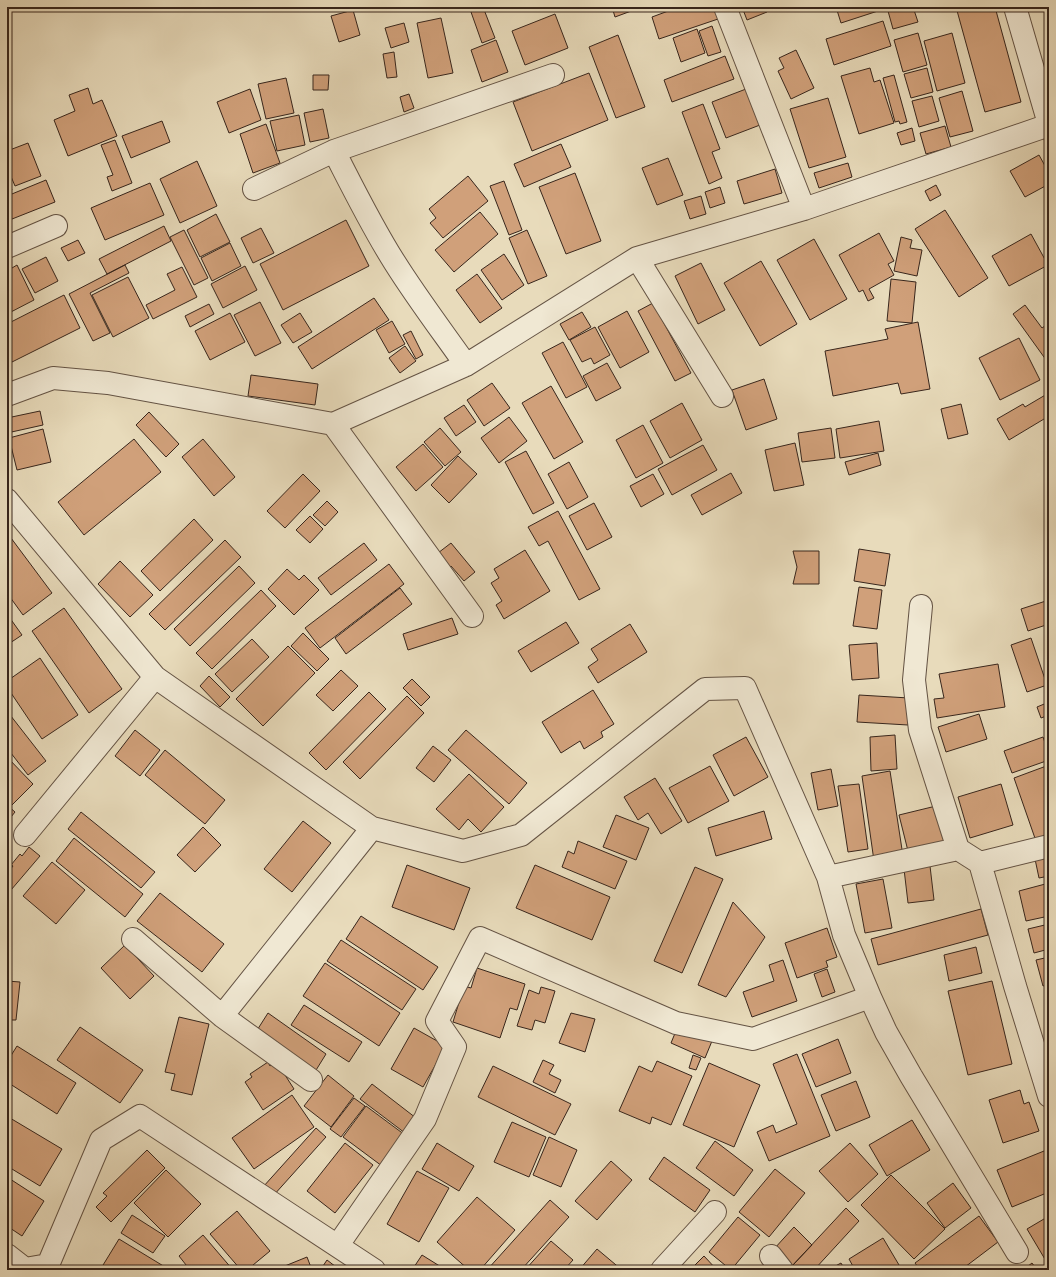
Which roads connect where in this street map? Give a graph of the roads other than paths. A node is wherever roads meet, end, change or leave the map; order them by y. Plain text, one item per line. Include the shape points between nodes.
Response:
1 (725, 7) edge
2 (1015, 7) edge
3 (553, 75) dead end
4 (1049, 124) edge
5 (334, 150) junction
6 (254, 189) dead end
7 (804, 209) junction
8 (56, 226) dead end
9 (7, 247) edge
10 (637, 258) junction
11 (466, 365) junction
12 (7, 395) edge
13 (722, 396) dead end
14 (333, 424) junction
15 (7, 500) edge
16 (921, 606) dead end
17 (472, 616) dead end
18 (155, 677) junction
19 (372, 828) junction
20 (25, 835) dead end
21 (1049, 846) edge
22 (958, 849) junction
23 (980, 863) junction
24 (828, 877) junction
25 (133, 939) dead end
26 (870, 997) junction
27 (222, 1016) junction
28 (311, 1080) dead end
29 (1049, 1096) edge
30 (715, 1212) dead end
31 (338, 1245) junction
32 (1017, 1252) dead end
33 (7, 1255) edge
34 (374, 1270) edge
35 (662, 1270) edge

1 - 7 street
2 - 4 street
3 - 5 street
4 - 7 street
5 - 6 street
5 - 11 street via 361,204 395,262
7 - 10 street
8 - 9 street
10 - 11 street
10 - 13 street
11 - 14 street
12 - 14 street via 53,378 108,384
14 - 17 street
15 - 18 street
16 - 22 street via 914,680 920,730
18 - 19 street
18 - 20 street
19 - 24 street via 463,851 521,835 705,688 745,688
19 - 27 street
21 - 23 street
22 - 23 street
22 - 24 street
23 - 29 street
24 - 26 street via 844,935
25 - 27 street
26 - 31 street via 753,1039 676,1023 480,938 437,1021 455,1047 425,1119
26 - 32 street via 911,1076
27 - 28 street
30 - 35 street
31 - 33 street via 140,1116 101,1140 48,1265 25,1269
31 - 34 street

